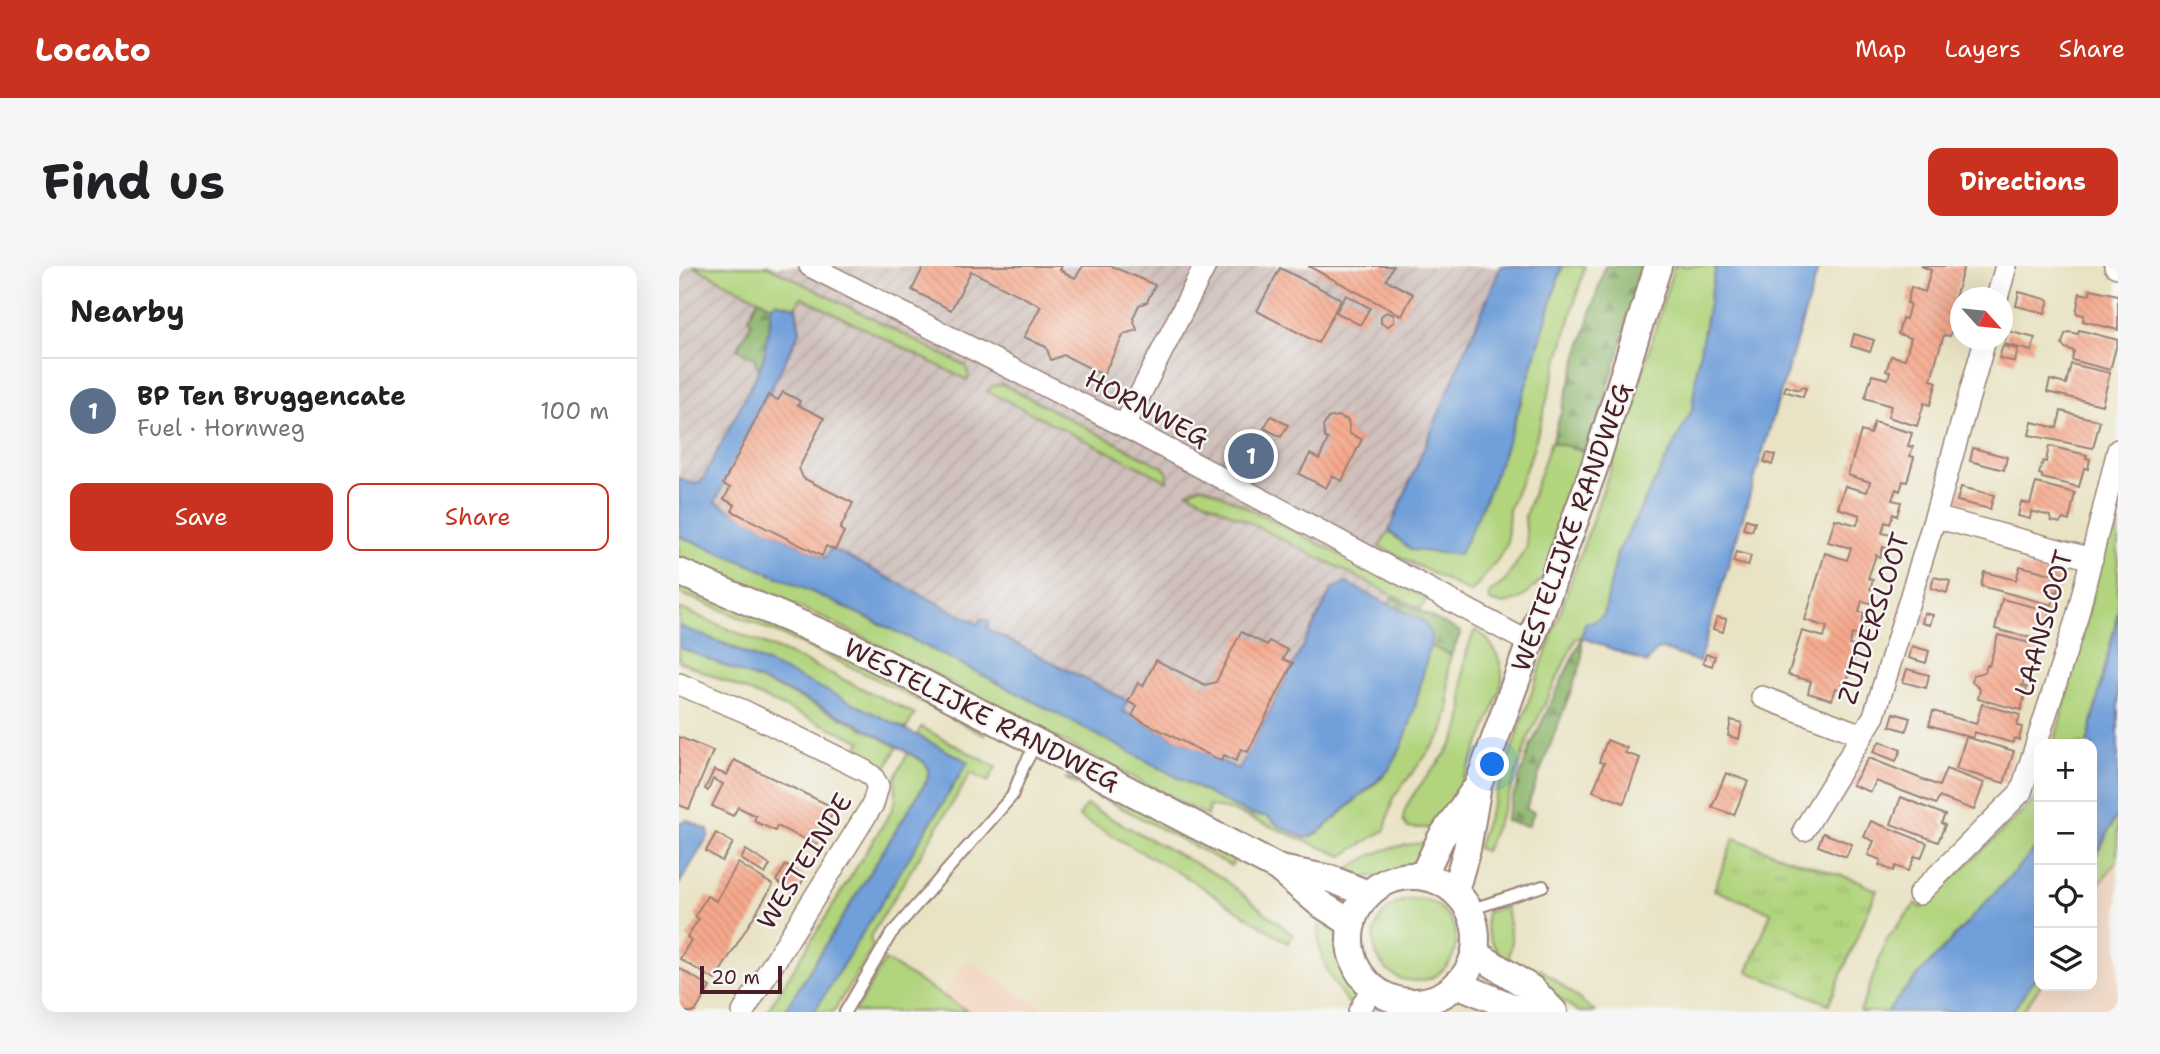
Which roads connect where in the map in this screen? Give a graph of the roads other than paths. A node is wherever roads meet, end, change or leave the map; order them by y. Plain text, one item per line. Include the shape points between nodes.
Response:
1 (810, 266) edge
2 (1205, 266) edge
3 (1658, 266) edge
4 (2006, 266) edge
5 (2000, 287) edge
6 (1982, 350) edge
7 (1124, 426) junction
8 (2118, 450) edge
9 (1935, 517) junction
10 (2092, 559) junction
11 (679, 572) edge
12 (1530, 643) junction
13 (679, 684) edge
14 (1762, 697) dead end
15 (1862, 735) junction
16 (1037, 742) junction
17 (1478, 785) junction
18 (1804, 830) dead end
19 (1278, 868) junction
20 (1423, 876) junction
21 (1543, 886) dead end
22 (1369, 894) junction
23 (1919, 894) dead end
24 (1462, 901) junction
25 (1352, 923) junction
26 (1475, 953) junction
27 (1457, 984) junction
28 (1372, 987) junction
29 (1412, 1007) edge
30 (743, 1012) edge
31 (845, 1012) edge
32 (1359, 1012) edge
33 (1524, 1012) edge
34 (1554, 1012) edge

1 - 7 street, HORNWEG
2 - 7 street
3 - 12 street, WESTELIJKE RANDWEG via 1594,468
4 - 5 street
6 - 9 street, ZUIDERSLOOT
7 - 12 street, HORNWEG
8 - 10 street, LAANSLOOT
9 - 10 street, ZUIDERSLOOT
9 - 15 street, ZUIDERSLOOT via 1874,716
10 - 23 street, LAANSLOOT via 2021,792
11 - 16 street, WESTELIJKE RANDWEG via 852,646
12 - 17 street, WESTELIJKE RANDWEG
13 - 30 street, WESTEINDE via 865,771 878,786 873,804
14 - 15 street, ZUIDERSLOOT
15 - 18 street, ZUIDERSLOOT
16 - 19 street, WESTELIJKE RANDWEG
16 - 31 lane via 1012,796 891,933
17 - 20 street, WESTELIJKE RANDWEG via 1441,838
17 - 24 street, WESTELIJKE RANDWEG
19 - 22 street, WESTELIJKE RANDWEG via 1331,879
19 - 25 street, WESTELIJKE RANDWEG via 1319,903
20 - 22 street via 1394,878
20 - 24 street
21 - 24 lane
22 - 25 street
24 - 26 street via 1476,931
25 - 28 street via 1353,958
26 - 27 street
26 - 34 street via 1532,989
27 - 29 street
27 - 33 street
28 - 29 street
28 - 32 street

